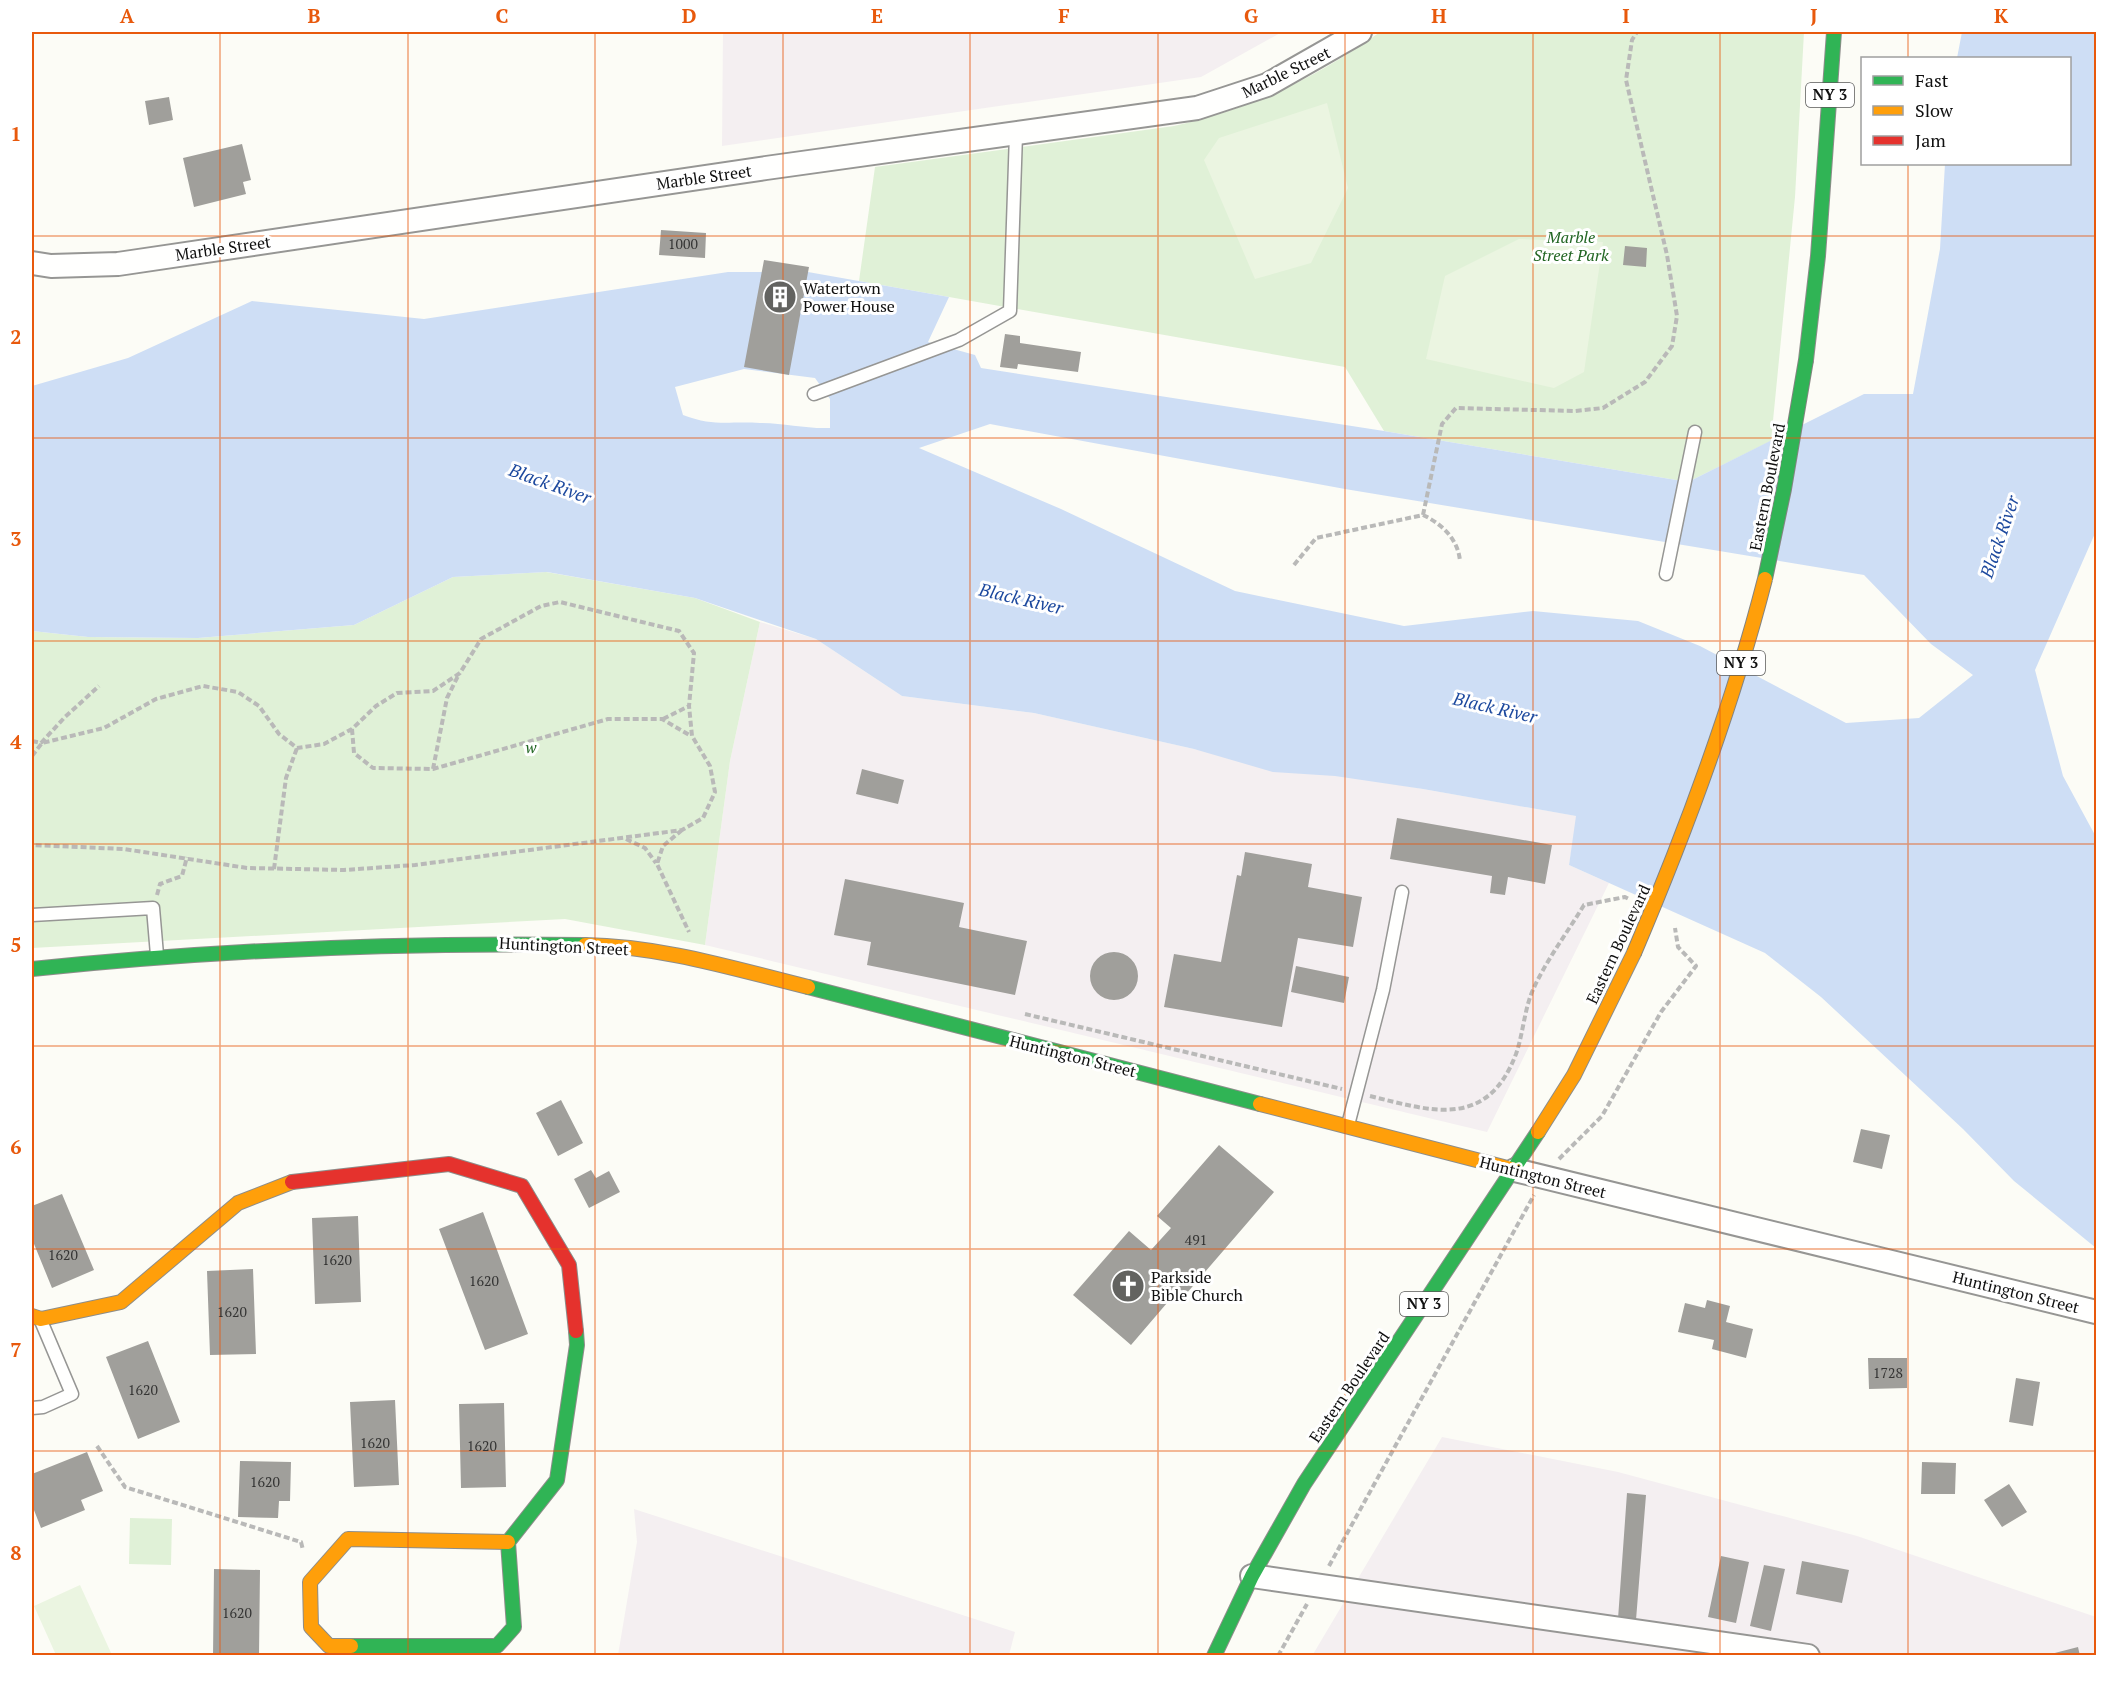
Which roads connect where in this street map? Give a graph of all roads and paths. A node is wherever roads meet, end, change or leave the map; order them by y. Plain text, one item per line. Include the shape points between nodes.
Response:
1 (1360, 32) edge
2 (1637, 32) edge
3 (1834, 32) edge
4 (1016, 134) junction
5 (32, 263) edge
6 (814, 394) dead end
7 (1695, 432) dead end
8 (1423, 515) junction
9 (1460, 561) dead end
10 (1294, 565) dead end
11 (1666, 573) dead end
12 (460, 673) junction
13 (99, 686) dead end
14 (689, 706) junction
15 (662, 719) junction
16 (352, 729) junction
17 (692, 736) junction
18 (32, 741) edge
19 (42, 743) junction
20 (297, 748) junction
21 (32, 751) edge
22 (32, 756) edge
23 (434, 769) junction
24 (682, 830) junction
25 (626, 839) junction
26 (32, 845) edge
27 (187, 857) junction
28 (657, 864) junction
29 (274, 869) junction
30 (1402, 892) dead end
31 (1584, 905) dead end
32 (153, 908) junction
33 (32, 915) edge
34 (698, 936) dead end
35 (158, 957) junction
36 (1696, 966) dead end
37 (32, 969) edge
38 (1021, 1012) dead end
39 (1356, 1092) junction
40 (1347, 1126) junction
41 (1515, 1170) junction
42 (1546, 1178) junction
43 (2097, 1312) edge
44 (36, 1317) edge
45 (32, 1408) edge
46 (97, 1446) dead end
47 (508, 1542) junction
48 (1252, 1576) junction
49 (310, 1582) junction
50 (1317, 1585) junction
51 (1214, 1656) edge
52 (1278, 1656) edge
53 (1808, 1656) edge

1 - 4 street, Marble Street via 1267,85 1239,96 1197,108
2 - 8 path via 1632,40 1626,80 1677,316 1672,346 1645,381 1603,408 1456,408 1443,424
3 - 41 street, Eastern Boulevard / NY 3, bridge via 1818,256 1806,360 1767,567 1738,672 1670,871 1634,953 1574,1075
4 - 5 street, Marble Street via 118,264
4 - 6 lane via 1010,311 959,340
7 - 11 lane
8 - 9 path via 1439,523 1459,548
8 - 10 path via 1316,538
12 - 14 path via 481,639 541,606 560,602 678,631 694,653
12 - 16 path via 433,691 397,693
12 - 23 path via 447,698
13 - 19 path
14 - 15 path
14 - 17 path
15 - 17 path
15 - 23 path via 608,719
16 - 20 path via 324,744
16 - 23 path via 354,753 373,768
17 - 24 path via 710,766 715,792 703,818
18 - 19 path
19 - 20 path via 104,728 156,699 203,686 238,692 260,706 279,734
19 - 21 path
19 - 22 path
20 - 29 path via 286,778
24 - 25 path
24 - 28 path via 663,846
25 - 28 path via 645,848
25 - 29 path via 415,864 344,870
26 - 27 path via 124,849
27 - 29 path
27 - 32 path via 182,876 160,884
28 - 34 path via 690,934
30 - 39 lane via 1383,990
31 - 39 path via 1533,991 1516,1054 1498,1086 1471,1107 1434,1111
32 - 33 lane
32 - 35 lane
35 - 37 street, Huntington Street
35 - 40 street, Huntington Street via 460,943 610,945 702,960
36 - 42 path via 1661,1012 1602,1116 1564,1152
38 - 39 path
39 - 40 lane
40 - 41 street, Huntington Street
41 - 42 street, Huntington Street
41 - 48 street, Eastern Boulevard / NY 3 via 1304,1484
42 - 43 street, Huntington Street
42 - 50 path
44 - 45 lane via 72,1394
44 - 47 street via 121,1302 238,1203 288,1182 449,1164 522,1186 569,1265 576,1346 557,1480
46 - 49 path via 125,1487 301,1542
47 - 49 street via 348,1539
47 - 49 street via 514,1627 497,1646 329,1646 311,1627
48 - 50 street
48 - 51 street, Eastern Boulevard / NY 3
50 - 52 path
50 - 53 street

